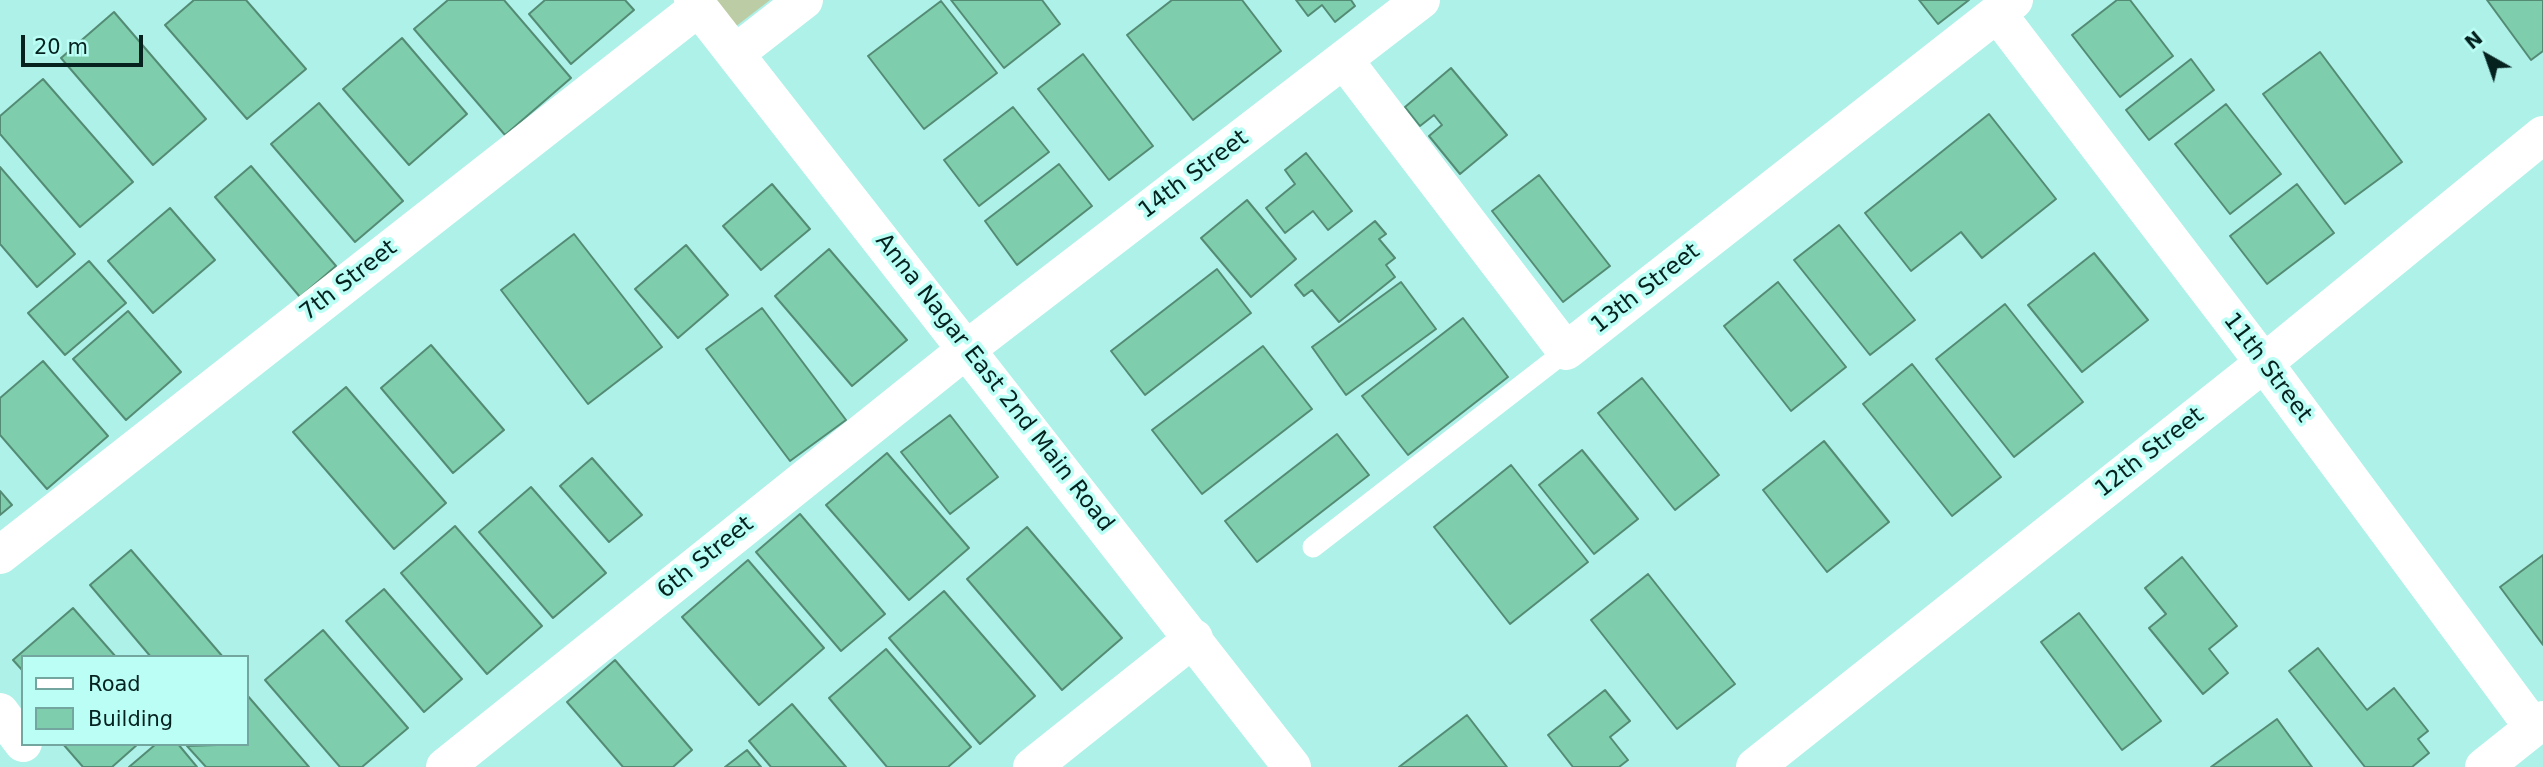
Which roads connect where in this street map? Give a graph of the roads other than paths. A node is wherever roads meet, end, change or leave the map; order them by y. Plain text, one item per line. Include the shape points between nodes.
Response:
1 (804, 0) edge
2 (1420, 0) edge
3 (696, 4) edge
4 (2005, 6) edge
5 (736, 53) junction
6 (1344, 60) junction
7 (2543, 135) edge
8 (967, 349) junction
9 (1566, 351) junction
10 (2264, 363) junction
11 (1313, 547) dead end
12 (0, 555) edge
13 (1194, 638) junction
14 (0, 712) edge
15 (2538, 723) edge
16 (21, 740) edge
17 (25, 746) edge
18 (41, 767) edge
19 (445, 767) edge
20 (1032, 767) edge
21 (1293, 767) edge
22 (1755, 767) edge
23 (2484, 767) edge

1 - 5 street
2 - 6 street, 14th Street
3 - 5 street, Anna Nagar East 2nd Main Road
3 - 12 street, 7th Street
4 - 9 street, 13th Street
4 - 10 street, 11th Street
5 - 8 street, Anna Nagar East 2nd Main Road
6 - 8 street, 14th Street
6 - 9 street
7 - 10 street, 12th Street
8 - 13 street, Anna Nagar East 2nd Main Road
8 - 19 street, 6th Street
9 - 11 lane
10 - 15 street, 11th Street
10 - 22 street, 12th Street
13 - 20 street
13 - 21 street, Anna Nagar East 2nd Main Road
14 - 16 street
15 - 23 street
17 - 18 street

